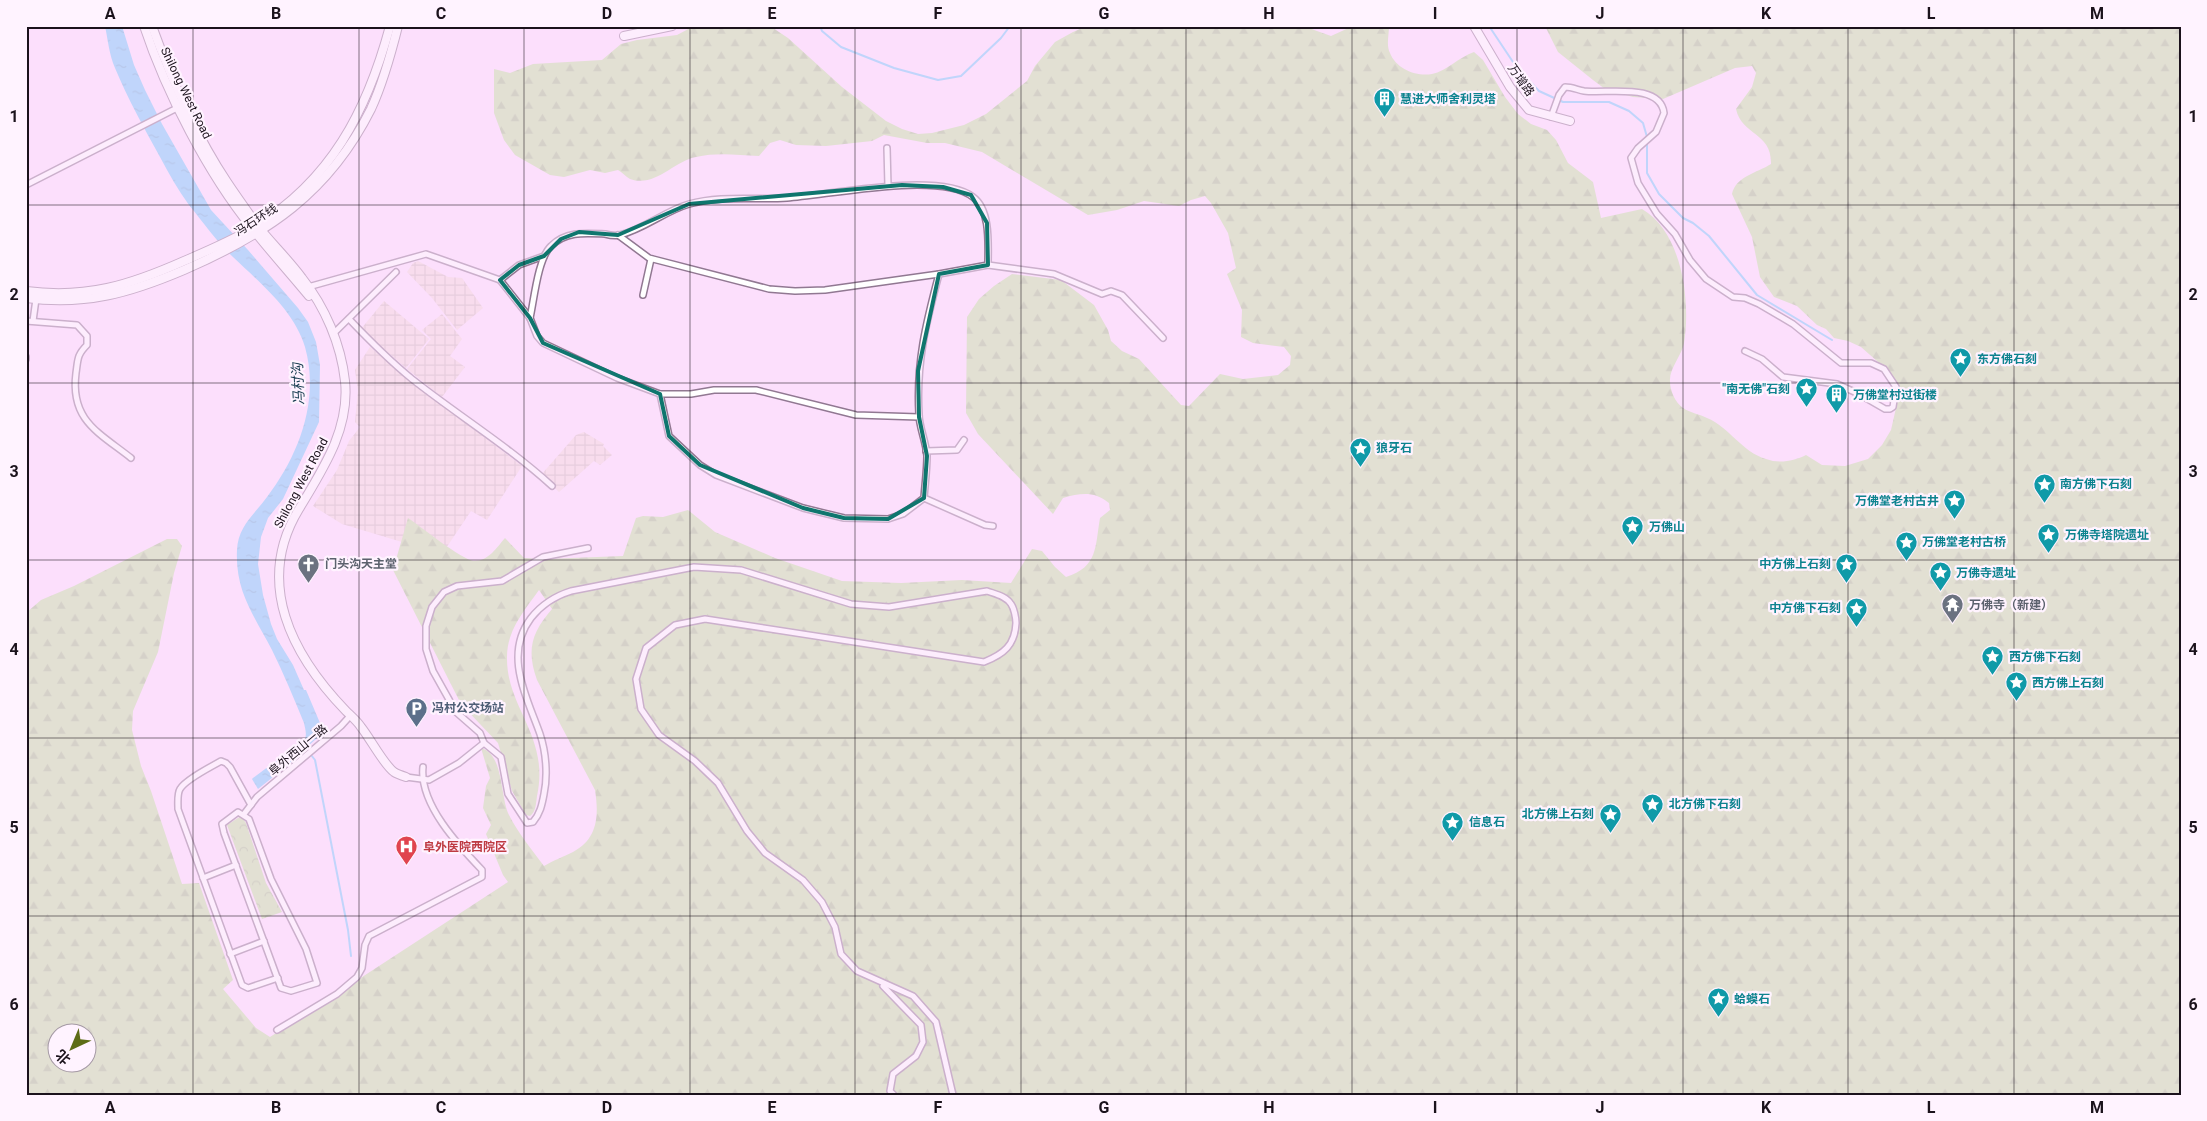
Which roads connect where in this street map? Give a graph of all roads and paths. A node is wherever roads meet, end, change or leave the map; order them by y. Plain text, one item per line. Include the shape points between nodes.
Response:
1 (144, 26) edge
2 (152, 26) edge
3 (390, 26) edge
4 (398, 26) edge
5 (672, 26) edge
6 (1474, 26) edge
7 (624, 36) dead end
8 (181, 106) junction
9 (1550, 117) junction
10 (1570, 121) dead end
11 (887, 148) dead end
12 (28, 184) dead end
13 (888, 186) junction
14 (257, 230) junction
15 (618, 235) junction
16 (544, 256) junction
17 (651, 259) junction
18 (988, 265) junction
19 (396, 272) dead end
20 (938, 274) junction
21 (500, 280) junction
22 (308, 287) junction
23 (26, 291) edge
24 (643, 295) dead end
25 (26, 298) edge
26 (36, 299) junction
27 (322, 310) junction
28 (530, 318) junction
29 (348, 319) junction
30 (26, 321) edge
31 (34, 321) junction
32 (334, 333) junction
33 (1163, 338) dead end
34 (1745, 351) dead end
35 (660, 394) junction
36 (919, 417) junction
37 (964, 440) dead end
38 (926, 452) junction
39 (131, 458) dead end
40 (552, 486) dead end
41 (924, 498) junction
42 (993, 526) dead end
43 (588, 548) dead end
44 (350, 716) junction
45 (484, 743) junction
46 (423, 767) dead end
47 (406, 777) joint
48 (423, 780) junction
49 (251, 805) junction
50 (244, 814) junction
51 (236, 865) junction
52 (203, 878) junction
53 (264, 940) junction
54 (230, 954) junction
55 (278, 978) junction
56 (881, 984) junction
57 (278, 1030) dead end
58 (894, 1095) edge
59 (953, 1095) edge

1 - 8 main road, Shilong West Road via 154,56
2 - 8 main road, Shilong West Road
3 - 14 main road, 冯石环线 via 370,91 339,147 310,181
4 - 14 main road, 冯石环线 via 373,104 343,155 309,193
5 - 7 main road
6 - 9 main road, 万增路 via 1516,96 1529,110
8 - 12 street
8 - 14 main road, Shilong West Road
9 - 10 main road, 万增路
9 - 34 street via 1565,87 1584,91 1647,93 1661,104 1664,113 1660,126 1631,158 1638,182 1690,260 1706,279 1733,297 1759,304 1793,324 1840,363 1866,362 1884,369 1896,387 1893,407 1885,409 1836,384 1783,377 1762,358
11 - 13 street
13 - 15 street via 786,198 727,199 689,204
13 - 18 street via 943,187 978,200 987,224
14 - 22 main road, Shilong West Road
14 - 23 main road, 冯石环线 via 238,235 148,277 109,289 63,294
14 - 26 main road, 冯石环线 via 245,241 222,253 124,292 78,300
14 - 27 main road, Shilong West Road
15 - 16 street via 578,232 550,246
15 - 17 street
16 - 21 street via 519,265
16 - 28 street
17 - 20 street via 747,285 795,291 825,290
17 - 24 street
18 - 20 street
18 - 33 street via 1054,274 1102,294 1111,291 1122,295
19 - 29 street
20 - 36 street via 921,343
21 - 22 street via 426,254
21 - 28 street
22 - 27 main road, Shilong West Road
25 - 26 main road, 冯石环线
26 - 31 street
27 - 32 main road, Shilong West Road
28 - 35 street via 537,336 548,347
29 - 32 street
29 - 40 street via 412,379 514,452
30 - 31 street
31 - 39 street via 77,325 87,336 87,345 79,353 75,384 77,404 88,424
32 - 44 main road, Shilong West Road via 346,384 342,424 324,469 289,528 281,554 278,584 283,613 298,645 331,696
35 - 36 street via 756,390 856,415
35 - 41 street via 669,436 700,465 716,475 803,508 844,518 888,519 903,514
36 - 38 street
37 - 38 street via 957,450
38 - 41 street
41 - 42 street
43 - 45 street via 543,557 502,581 457,586 444,592 432,607 426,626 426,649 433,671 456,712 480,733
44 - 47 main road, Shilong West Road via 394,772
44 - 49 street, 阜外西山一路
45 - 48 street via 459,763 429,780
45 - 56 street via 501,757 508,794 527,823 533,822 540,815 546,773 542,740 519,673 519,647 522,633 534,614 554,597 571,591 694,567 741,570 851,604 889,607 987,591 1001,596 1011,604 1016,618 1012,644 996,658 984,662 704,619 675,625 646,648 636,679 641,709 659,735 695,760 718,783 747,831 765,853 803,880 822,902 835,927 841,954 857,972
46 - 48 street
47 - 48 street
48 - 57 street via 435,815 482,870 482,877 369,936 362,968 356,977 337,994
49 - 50 street, 阜外西山一路
49 - 52 street via 226,762 221,761 180,788 178,809
50 - 51 street via 238,812 222,824
50 - 55 street via 249,819 271,879 306,949 317,982 285,991
51 - 52 street
51 - 53 street
52 - 54 street
53 - 54 street
53 - 55 street
54 - 55 street via 242,985 248,988
56 - 58 street via 921,1024 923,1042 916,1056 893,1074 890,1091
56 - 59 street via 913,996 936,1022

